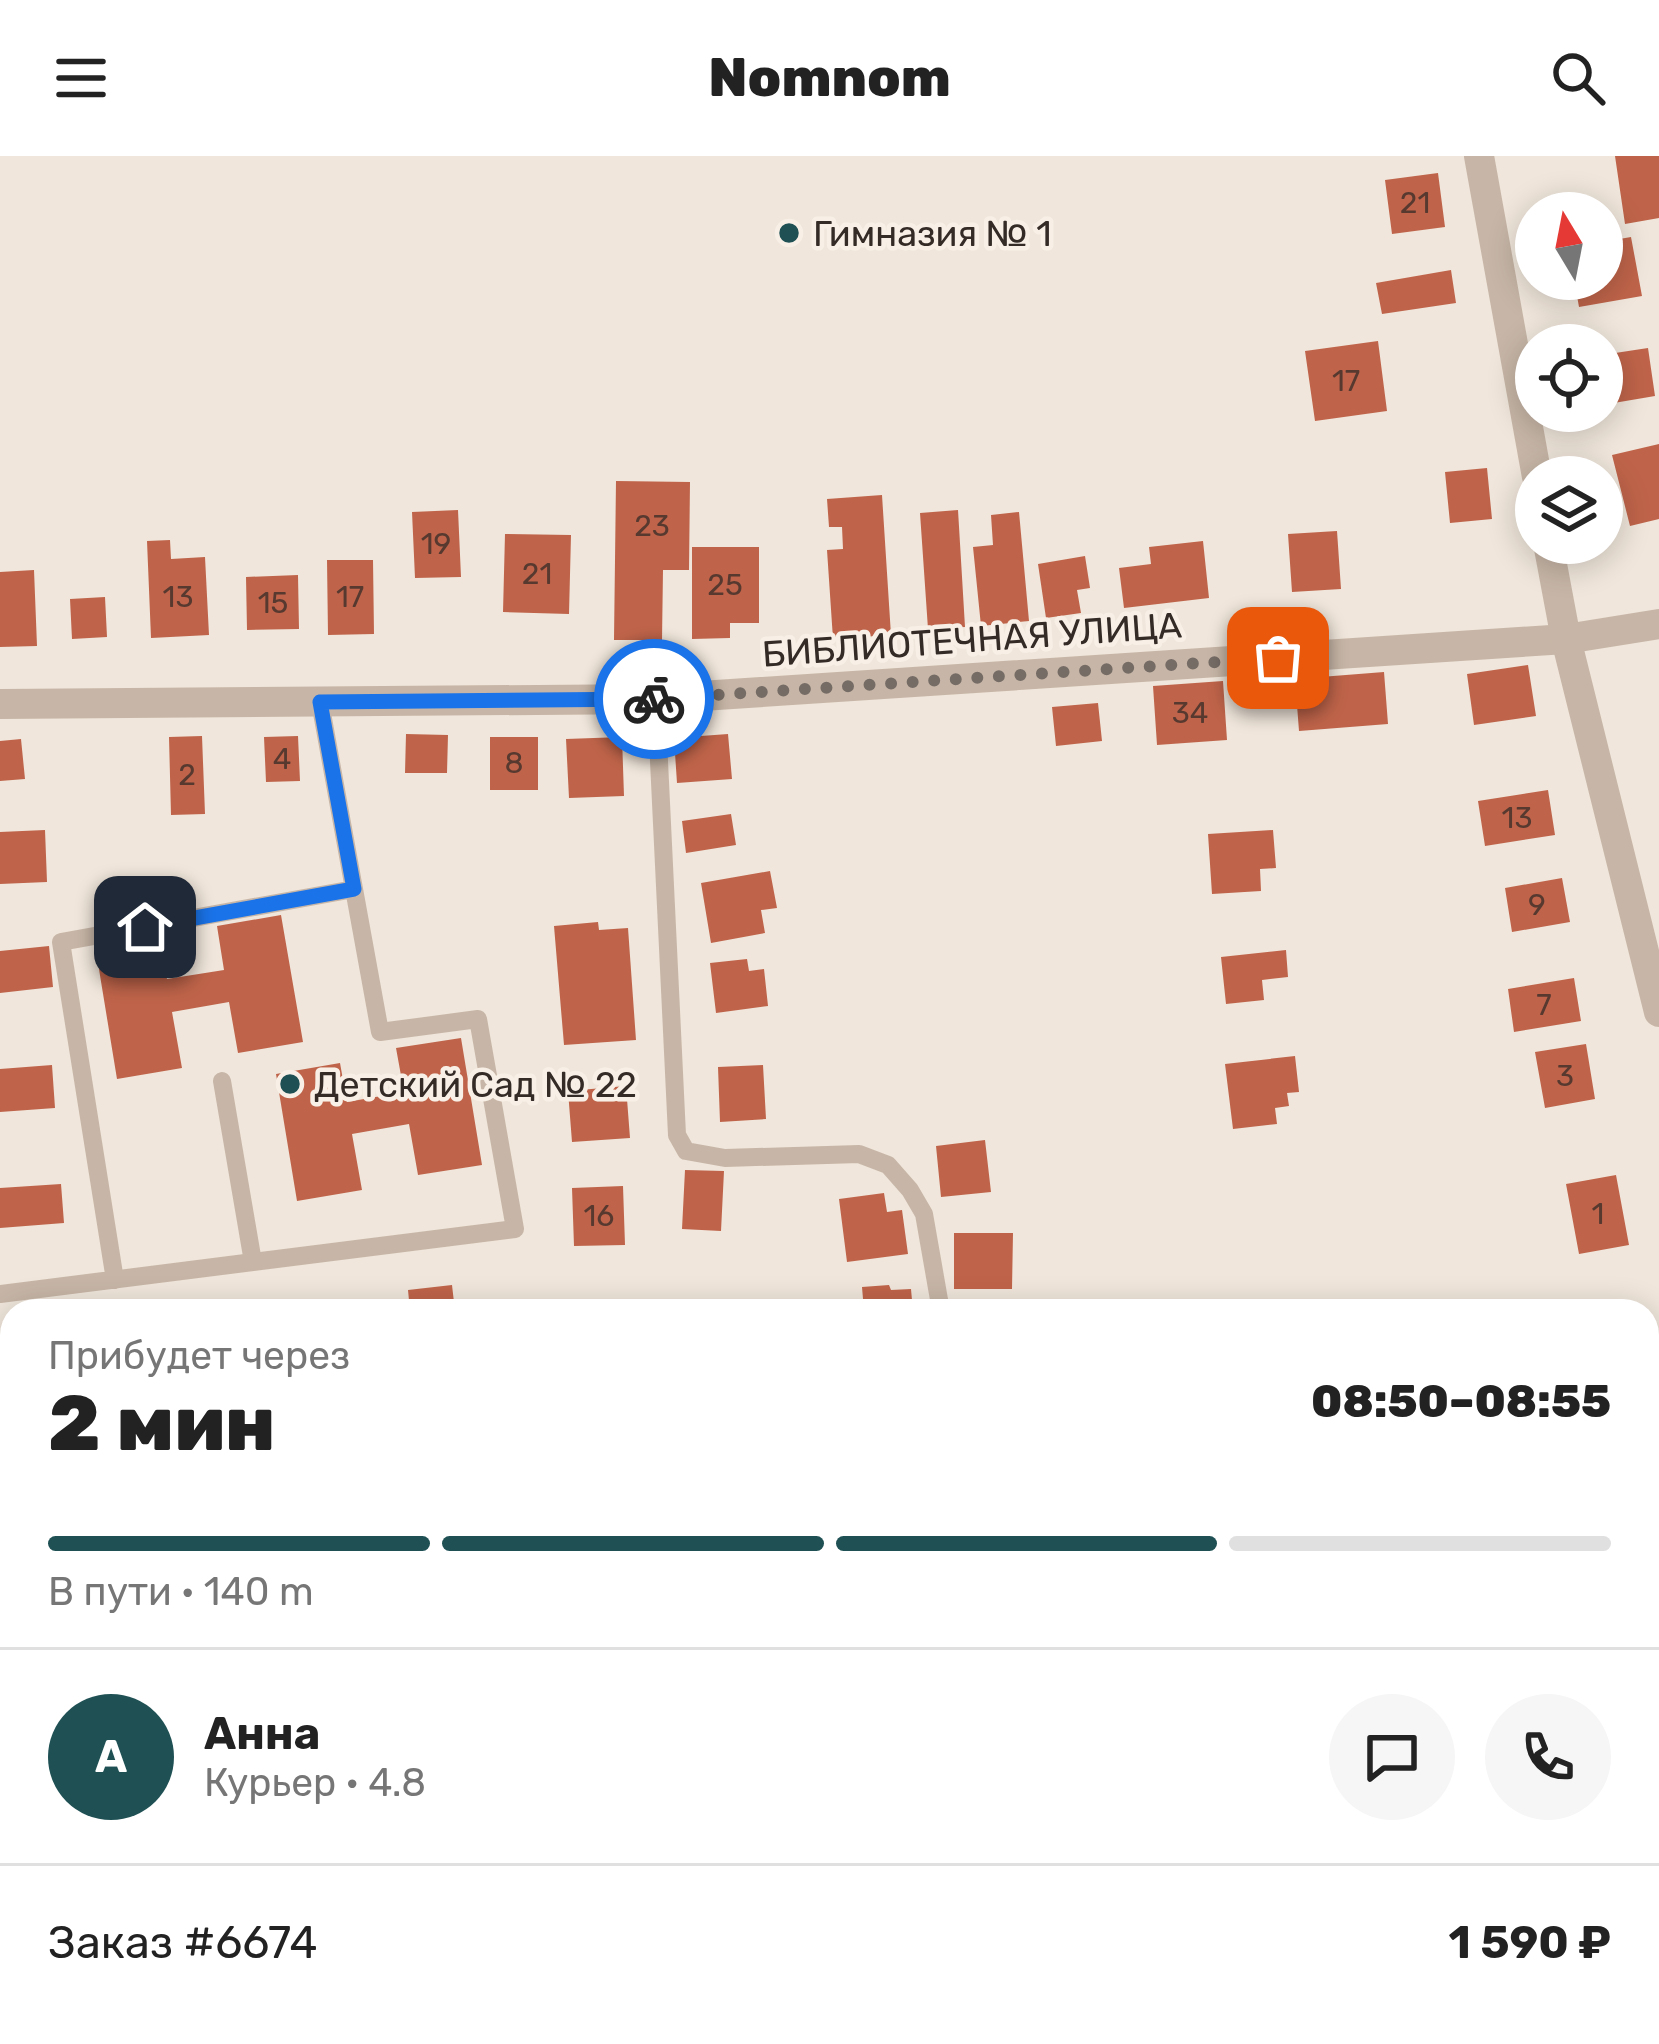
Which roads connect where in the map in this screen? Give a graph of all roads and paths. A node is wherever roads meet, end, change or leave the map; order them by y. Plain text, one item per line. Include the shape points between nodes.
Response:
1 (1479, 156) edge
2 (1533, 456) edge
3 (1552, 564) edge
4 (1659, 624) edge
5 (1565, 639) junction
6 (656, 699) junction
7 (320, 702) junction
8 (0, 704) edge
9 (354, 889) junction
10 (1659, 1012) edge
11 (222, 1081) dead end
12 (253, 1262) junction
13 (115, 1280) junction
14 (0, 1294) edge
15 (938, 1299) edge

1 - 2 street
3 - 5 street
4 - 5 street, БИБЛИОТЕЧНАЯ УЛИЦА
5 - 6 street, БИБЛИОТЕЧНАЯ УЛИЦА
5 - 10 street
6 - 7 street, БИБЛИОТЕЧНАЯ УЛИЦА
6 - 15 lane via 677,1135 686,1151 724,1159 859,1154 888,1165 924,1214
7 - 8 street, БИБЛИОТЕЧНАЯ УЛИЦА
7 - 9 lane
9 - 12 lane via 380,1032 478,1019 515,1229
9 - 13 lane via 61,942
11 - 12 lane
12 - 13 lane
13 - 14 lane

